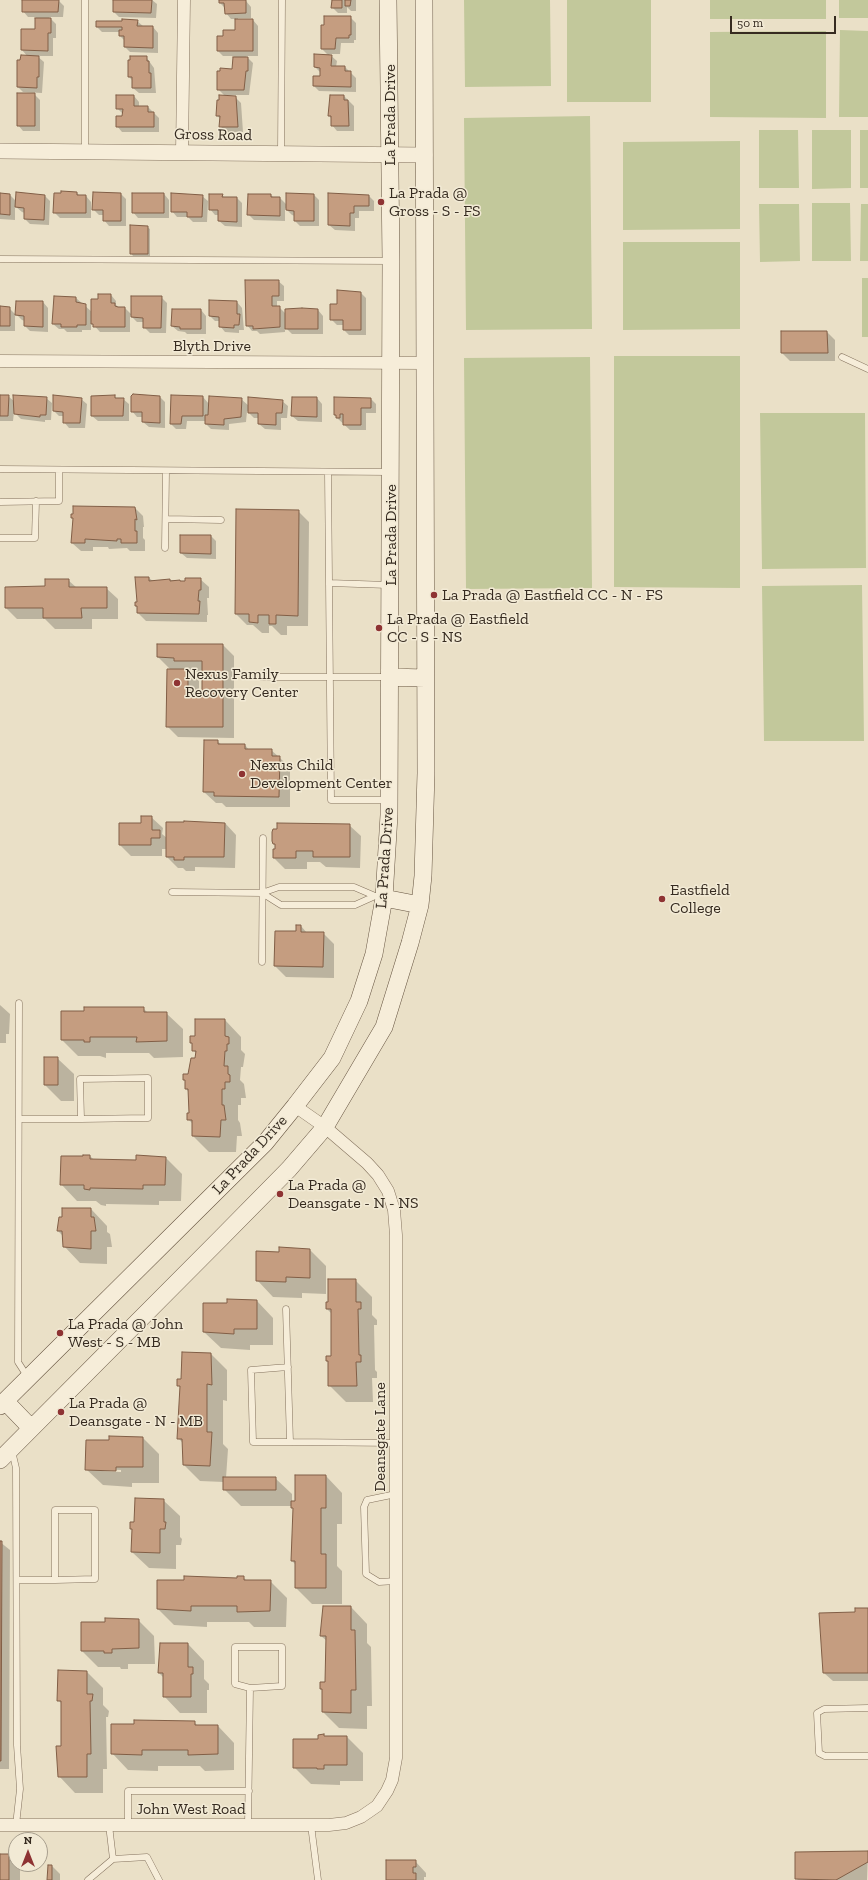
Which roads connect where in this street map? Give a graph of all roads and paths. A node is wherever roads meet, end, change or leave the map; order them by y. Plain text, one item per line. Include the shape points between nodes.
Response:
1 (85, 0) edge
2 (184, 0) edge
3 (282, 0) edge
4 (388, 0) edge
5 (424, 0) edge
6 (0, 151) edge
7 (85, 152) junction
8 (182, 153) junction
9 (281, 154) junction
10 (390, 155) junction
11 (425, 155) junction
12 (0, 259) edge
13 (391, 261) junction
14 (842, 357) dead end
15 (0, 361) edge
16 (391, 363) junction
17 (425, 363) junction
18 (868, 369) edge
19 (0, 470) edge
20 (59, 470) junction
21 (166, 471) junction
22 (328, 472) junction
23 (392, 472) junction
24 (0, 502) edge
25 (36, 502) junction
26 (166, 519) junction
27 (221, 520) dead end
28 (0, 538) edge
29 (165, 548) dead end
30 (329, 583) junction
31 (391, 585) junction
32 (262, 677) dead end
33 (330, 678) junction
34 (389, 678) junction
35 (425, 678) junction
36 (389, 800) junction
37 (263, 838) dead end
38 (172, 892) dead end
39 (262, 893) junction
40 (380, 897) junction
41 (420, 905) junction
42 (262, 962) dead end
43 (19, 1003) dead end
44 (295, 1106) junction
45 (19, 1119) junction
46 (80, 1119) junction
47 (325, 1127) junction
48 (286, 1309) dead end
49 (288, 1367) junction
50 (28, 1378) junction
51 (2, 1404) edge
52 (32, 1428) junction
53 (290, 1442) junction
54 (396, 1443) junction
55 (12, 1448) junction
56 (0, 1460) edge
57 (396, 1494) junction
58 (17, 1580) junction
59 (55, 1580) junction
60 (396, 1581) junction
61 (250, 1688) junction
62 (868, 1708) edge
63 (868, 1756) edge
64 (249, 1791) junction
65 (377, 1806) joint
66 (128, 1825) junction
67 (0, 1826) edge
68 (16, 1826) junction
69 (109, 1826) junction
70 (248, 1826) junction
71 (311, 1826) junction
72 (113, 1859) junction
73 (88, 1880) edge
74 (159, 1880) edge
75 (318, 1880) edge

1 - 7 lane
2 - 8 street
3 - 9 lane
4 - 10 main road, La Prada Drive
5 - 11 main road
6 - 7 street, Gross Road
7 - 8 street, Gross Road
8 - 9 street, Gross Road
9 - 10 street, Gross Road
10 - 11 street, Gross Road
10 - 13 main road, La Prada Drive
11 - 17 main road
12 - 13 lane
13 - 16 main road, La Prada Drive
14 - 18 lane
15 - 16 street, Blyth Drive
16 - 17 street, Blyth Drive
16 - 23 main road, La Prada Drive
17 - 35 main road
19 - 20 lane
20 - 21 lane
20 - 25 lane via 59,501
21 - 22 lane
21 - 26 lane
22 - 23 lane
22 - 30 lane
23 - 31 main road, La Prada Drive
24 - 25 lane
25 - 28 lane via 35,538
26 - 27 lane
26 - 29 lane
30 - 31 lane
30 - 33 lane
31 - 34 main road, La Prada Drive
32 - 33 lane
33 - 34 lane
33 - 36 lane via 331,800
34 - 35 main road
34 - 36 main road, La Prada Drive
35 - 41 main road via 426,773
36 - 40 main road, La Prada Drive
37 - 39 lane
38 - 39 lane
39 - 40 lane via 279,887 354,887
39 - 40 lane via 281,905 355,905
39 - 42 lane
40 - 41 main road
40 - 44 main road, La Prada Drive via 374,954 359,1001 332,1058
41 - 47 main road via 384,1027
43 - 45 lane
44 - 47 street, Deansgate Lane
44 - 50 main road, La Prada Drive via 265,1143
45 - 46 lane
45 - 50 lane via 18,1362
46 - 46 lane via 148,1118 148,1078 80,1079
47 - 52 main road via 289,1169
47 - 54 street, Deansgate Lane via 367,1162 378,1175 388,1191 394,1210
48 - 49 lane
49 - 53 lane
49 - 53 lane via 251,1370 253,1442
50 - 51 main road, La Prada Drive
51 - 52 main road
52 - 55 main road
53 - 54 lane
54 - 57 street, Deansgate Lane
55 - 56 main road
55 - 58 lane via 16,1468
57 - 60 street, Deansgate Lane
57 - 60 lane via 367,1500 364,1507 366,1574 379,1582
58 - 59 lane
58 - 68 lane via 17,1745 20,1789
59 - 59 lane via 95,1579 95,1510 55,1510
60 - 65 street, Deansgate Lane via 396,1758 392,1780
61 - 61 lane via 235,1684 235,1647 282,1647 282,1686
61 - 64 lane
62 - 63 lane via 824,1708 818,1712 819,1753 825,1756
64 - 66 lane via 128,1792
64 - 70 lane
65 - 71 street, John West Road via 346,1823
66 - 69 street, John West Road
66 - 70 street, John West Road
67 - 68 street, John West Road
68 - 69 street, John West Road
69 - 72 lane
70 - 71 street, John West Road
71 - 75 lane
72 - 73 lane
72 - 74 lane via 147,1857

